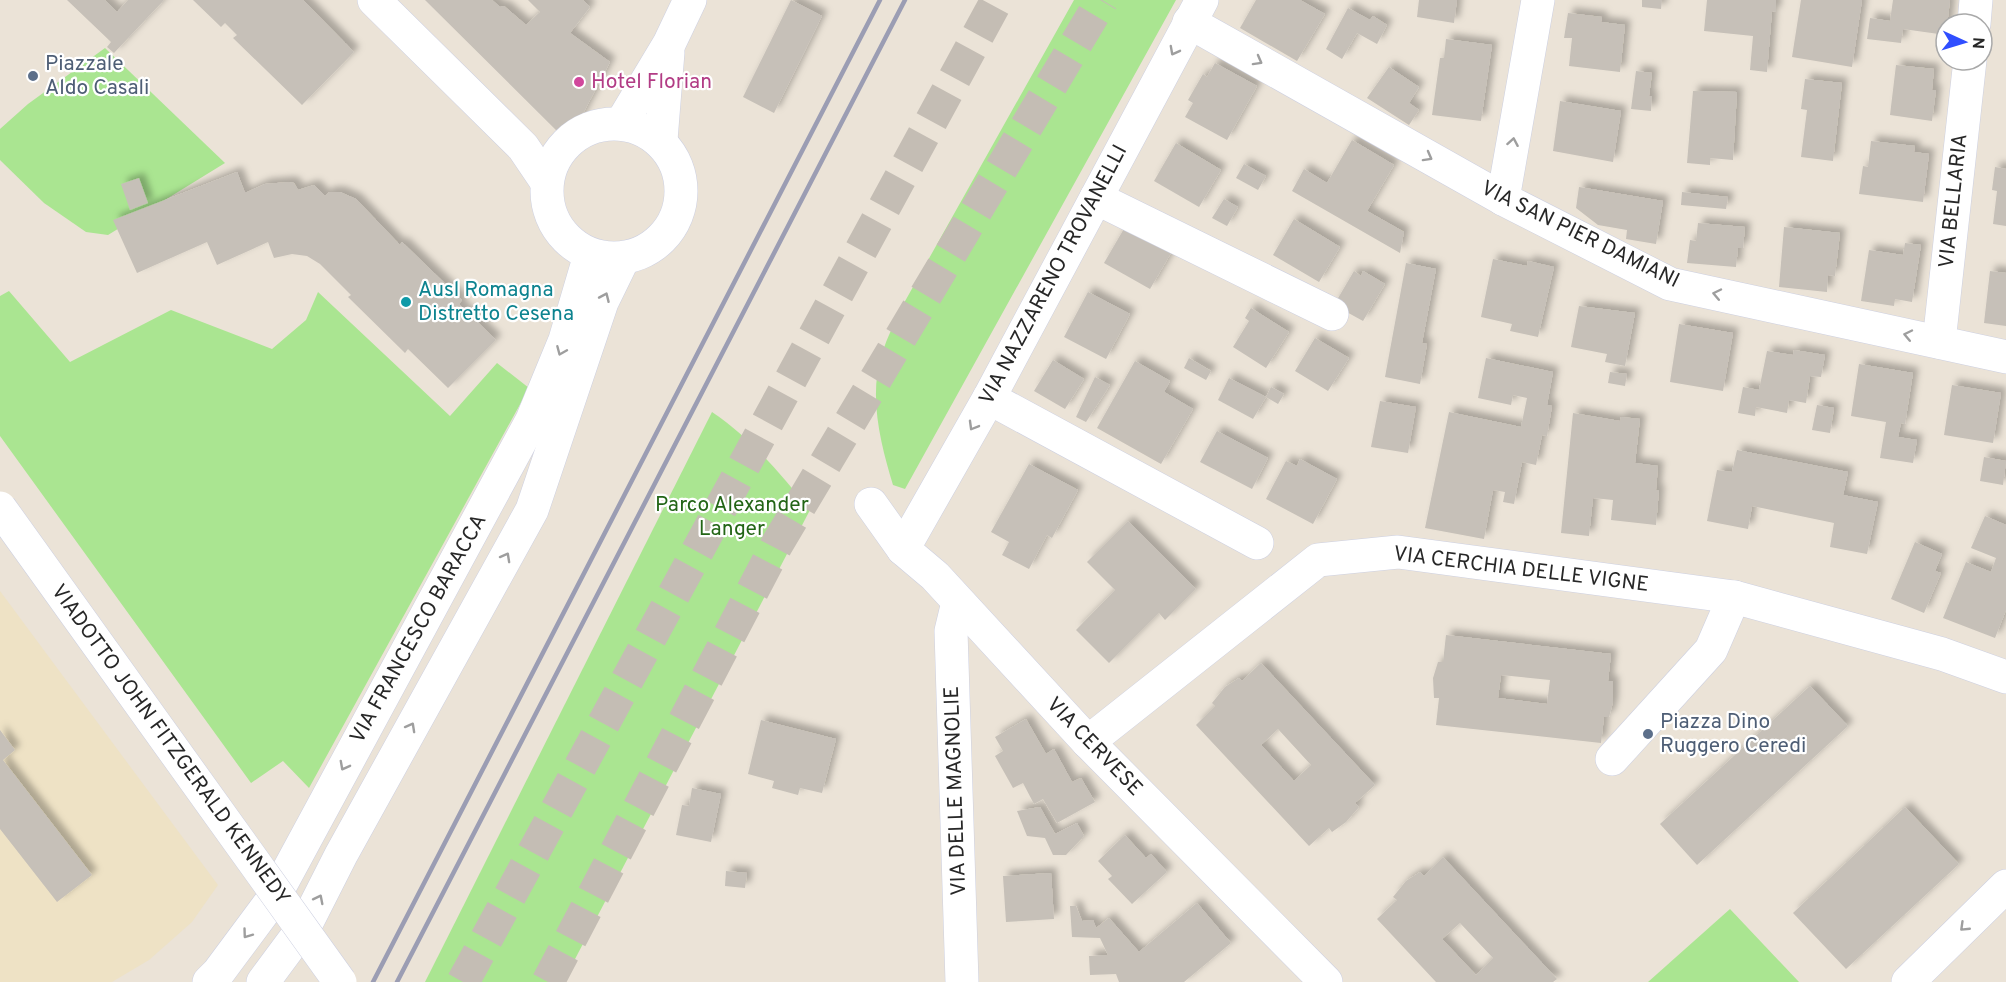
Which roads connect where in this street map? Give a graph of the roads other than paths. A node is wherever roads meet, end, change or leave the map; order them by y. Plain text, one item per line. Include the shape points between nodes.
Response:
1 (374, 0) edge
2 (690, 0) edge
3 (1538, 0) edge
4 (1196, 11) edge
5 (669, 44) junction
6 (1969, 72) edge
7 (621, 124) junction
8 (661, 140) junction
9 (523, 147) junction
10 (561, 149) junction
11 (546, 181) junction
12 (1096, 198) junction
13 (1503, 199) junction
14 (590, 255) junction
15 (623, 259) junction
16 (1332, 314) dead end
17 (1939, 342) junction
18 (2006, 357) edge
19 (989, 398) junction
20 (871, 504) dead end
21 (0, 508) edge
22 (1257, 543) dead end
23 (903, 549) junction
24 (1734, 597) junction
25 (958, 602) junction
26 (2006, 677) edge
27 (1088, 742) junction
28 (1612, 759) dead end
29 (2006, 886) edge
30 (208, 982) edge
31 (263, 982) edge
32 (340, 982) edge
33 (962, 982) edge
34 (1326, 982) edge
35 (1908, 982) edge

1 - 9 street
2 - 5 street
13 -> 3 street
4 -> 12 street, VIA NAZZARENO TROVANELLI
4 -> 13 street, VIA SAN PIER DAMIANI
5 - 7 street
5 - 8 street
6 - 17 street, VIA BELLARIA
7 - 8 street via 642,129
7 - 10 street via 584,130
8 - 15 street via 678,170 681,191 677,214 657,244
9 - 10 street
9 - 11 street
10 - 11 street
11 - 14 street via 547,205 562,235
12 - 16 street
12 - 19 street, VIA NAZZARENO TROVANELLI
17 -> 13 street, VIA SAN PIER DAMIANI via 1670,284
14 - 15 street
14 -> 30 street, VIA FRANCESCO BARACCA via 565,340 532,420 493,495 273,899
31 -> 15 street, VIA FRANCESCO BARACCA via 306,924 346,844 532,510 602,302
17 - 18 street, VIA SAN PIER DAMIANI
19 - 22 street
19 -> 23 street, VIA NAZZARENO TROVANELLI
20 - 23 street, VIA CERVESE
21 - 32 street, VIADOTTO JOHN FITZGERALD KENNEDY, bridge
23 - 25 street, VIA CERVESE
24 - 26 street, VIA CERCHIA DELLE VIGNE via 1942,654
24 - 27 street, VIA CERCHIA DELLE VIGNE via 1398,552 1318,560
24 - 28 street via 1711,650
25 - 27 street, VIA CERVESE
25 - 33 street, VIA DELLE MAGNOLIE via 951,631
27 - 34 street, VIA CERVESE
29 -> 35 street

